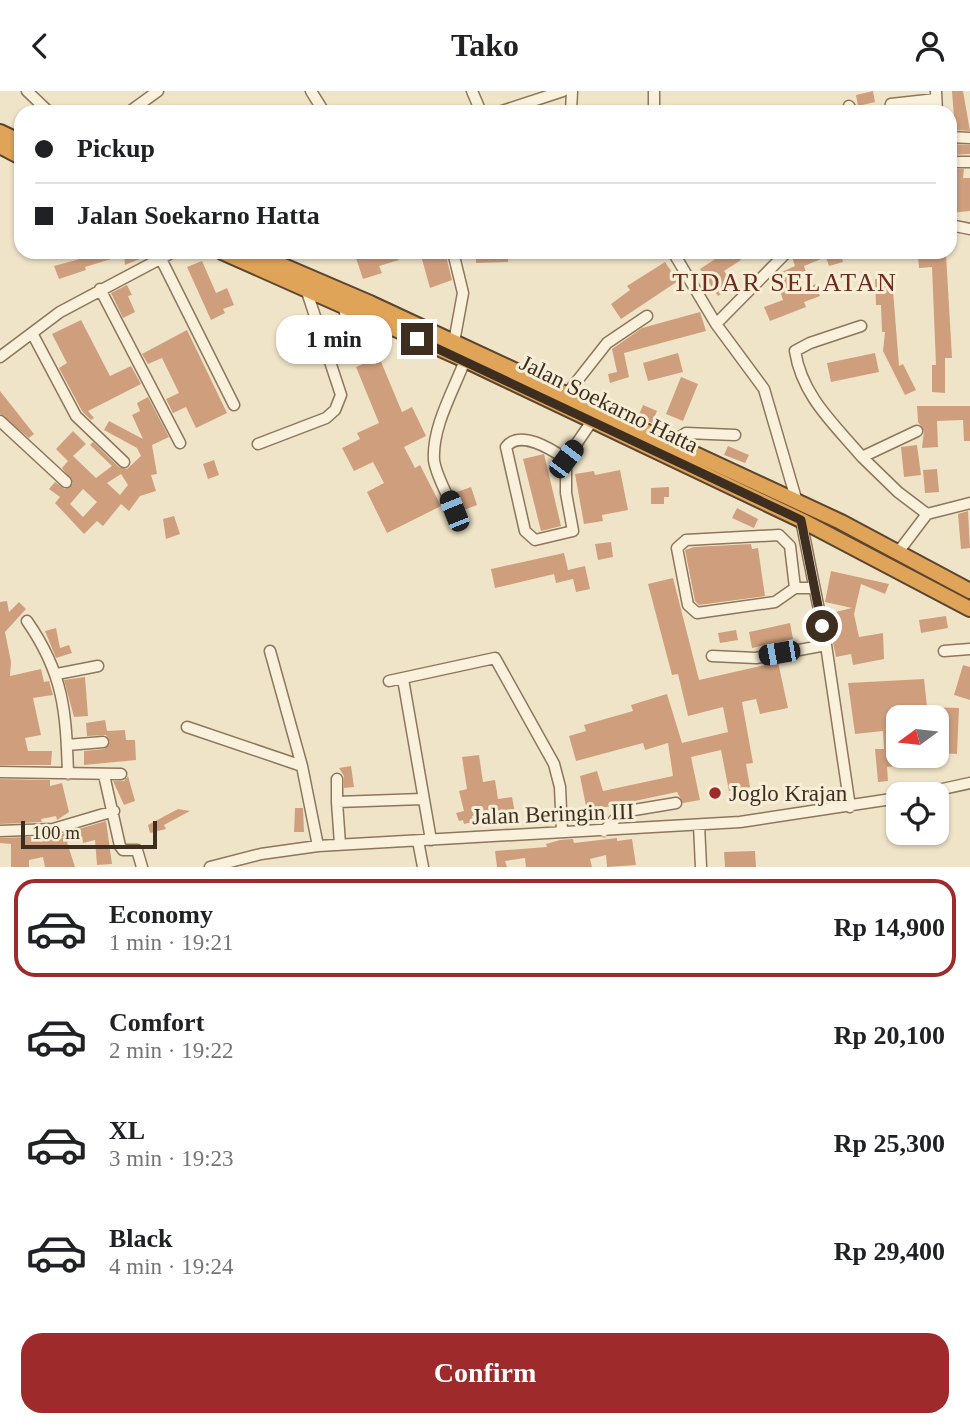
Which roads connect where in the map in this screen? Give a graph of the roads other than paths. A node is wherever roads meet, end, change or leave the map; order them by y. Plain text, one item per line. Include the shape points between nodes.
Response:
1 (27, 91) edge
2 (158, 91) edge
3 (563, 91) edge
4 (936, 95) edge
5 (537, 100) junction
6 (42, 105) edge
7 (139, 105) edge
8 (526, 105) edge
9 (537, 105) edge
10 (891, 105) edge
11 (161, 259) joint
12 (237, 259) edge
13 (264, 259) edge
14 (455, 259) edge
15 (677, 259) edge
16 (780, 259) edge
17 (100, 289) junction
18 (307, 292) junction
19 (324, 292) junction
20 (344, 307) junction
21 (647, 316) dead end
22 (716, 324) junction
23 (861, 326) dead end
24 (32, 333) junction
25 (454, 342) junction
26 (0, 357) edge
27 (353, 357) dead end
28 (465, 360) junction
29 (566, 395) junction
30 (234, 405) dead end
31 (0, 421) edge
32 (592, 421) junction
33 (917, 431) dead end
34 (735, 435) dead end
35 (180, 443) dead end
36 (258, 444) dead end
37 (669, 444) junction
38 (862, 457) junction
39 (566, 459) junction
40 (124, 462) dead end
41 (66, 482) dead end
42 (797, 502) junction
43 (970, 503) edge
44 (454, 511) dead end
45 (927, 514) junction
46 (801, 520) junction
47 (899, 551) junction
48 (795, 588) junction
49 (814, 588) junction
50 (970, 591) edge
51 (970, 609) edge
52 (27, 621) dead end
53 (826, 645) junction
54 (970, 649) edge
55 (270, 651) dead end
56 (944, 651) dead end
57 (712, 656) dead end
58 (99, 666) dead end
59 (57, 674) junction
60 (403, 679) junction
61 (389, 681) dead end
62 (187, 727) dead end
63 (103, 742) dead end
64 (67, 745) junction
65 (302, 766) junction
66 (0, 772) edge
67 (68, 774) junction
68 (121, 774) dead end
69 (104, 775) junction
70 (337, 779) dead end
71 (970, 783) edge
72 (949, 788) edge
73 (422, 799) junction
74 (886, 800) edge
75 (337, 802) junction
76 (676, 803) dead end
77 (850, 807) junction
78 (114, 811) junction
79 (699, 825) junction
80 (0, 831) edge
81 (562, 831) junction
82 (604, 831) junction
83 (431, 840) junction
84 (418, 841) junction
85 (340, 844) junction
86 (318, 846) junction
87 (142, 867) edge
88 (210, 867) edge
89 (423, 867) edge
90 (701, 867) edge

1 - 6 street
2 - 7 street
3 - 5 street
4 - 10 street
5 - 8 street
5 - 9 street
11 - 17 street
11 - 30 street
12 - 18 highway, Jalan Soekarno Hatta
13 - 19 highway, Jalan Soekarno Hatta
14 - 25 street via 463,292
15 - 22 street
16 - 22 street
17 - 24 street
17 - 35 street
18 - 19 highway, Jalan Soekarno Hatta
18 - 36 street via 341,395 326,418
19 - 20 highway, Jalan Soekarno Hatta
19 - 25 highway, Jalan Soekarno Hatta
20 - 27 street
20 - 28 highway, Jalan Soekarno Hatta
21 - 29 street via 607,343
22 - 42 street via 764,389
23 - 38 street via 795,352 808,393
24 - 26 street
24 - 40 street via 76,416
25 - 29 highway, Jalan Soekarno Hatta
28 - 32 highway, Jalan Soekarno Hatta
28 - 44 street via 440,427 435,455
29 - 37 highway, Jalan Soekarno Hatta
31 - 41 street
32 - 39 street
32 - 46 highway, Jalan Soekarno Hatta
33 - 38 street
34 - 37 street via 685,433
37 - 42 highway, Jalan Soekarno Hatta
38 - 45 street
39 - 39 street via 525,440 506,447 525,531 535,540 573,531
42 - 47 highway, Jalan Soekarno Hatta
43 - 45 street
45 - 47 street
46 - 49 street
46 - 51 highway, Jalan Soekarno Hatta
47 - 50 highway, Jalan Soekarno Hatta
48 - 48 street via 775,602 697,613 688,605 677,548 686,540 779,535 790,546
48 - 49 street
49 - 53 street
52 - 59 street
53 - 57 street via 756,658
53 - 77 street
54 - 56 street
55 - 65 street
58 - 59 street
59 - 64 street
60 - 61 street
60 - 73 street
60 - 81 street via 484,659 498,661 554,764
62 - 65 street
63 - 64 street
64 - 67 street
65 - 86 street
66 - 67 street
67 - 69 street
68 - 69 street
69 - 78 street
70 - 75 street
71 - 72 street
73 - 75 street
73 - 83 street
74 - 77 street, Jalan Beringin III
75 - 85 street
76 - 82 street via 622,811
77 - 79 street, Jalan Beringin III
78 - 80 street via 52,829
78 - 87 street via 120,846 137,850
79 - 82 street, Jalan Beringin III
79 - 90 street
81 - 82 street, Jalan Beringin III
81 - 83 street, Jalan Beringin III
83 - 84 street, Jalan Beringin III
84 - 85 street, Jalan Beringin III
84 - 89 street
85 - 86 street, Jalan Beringin III
86 - 88 street, Jalan Beringin III

